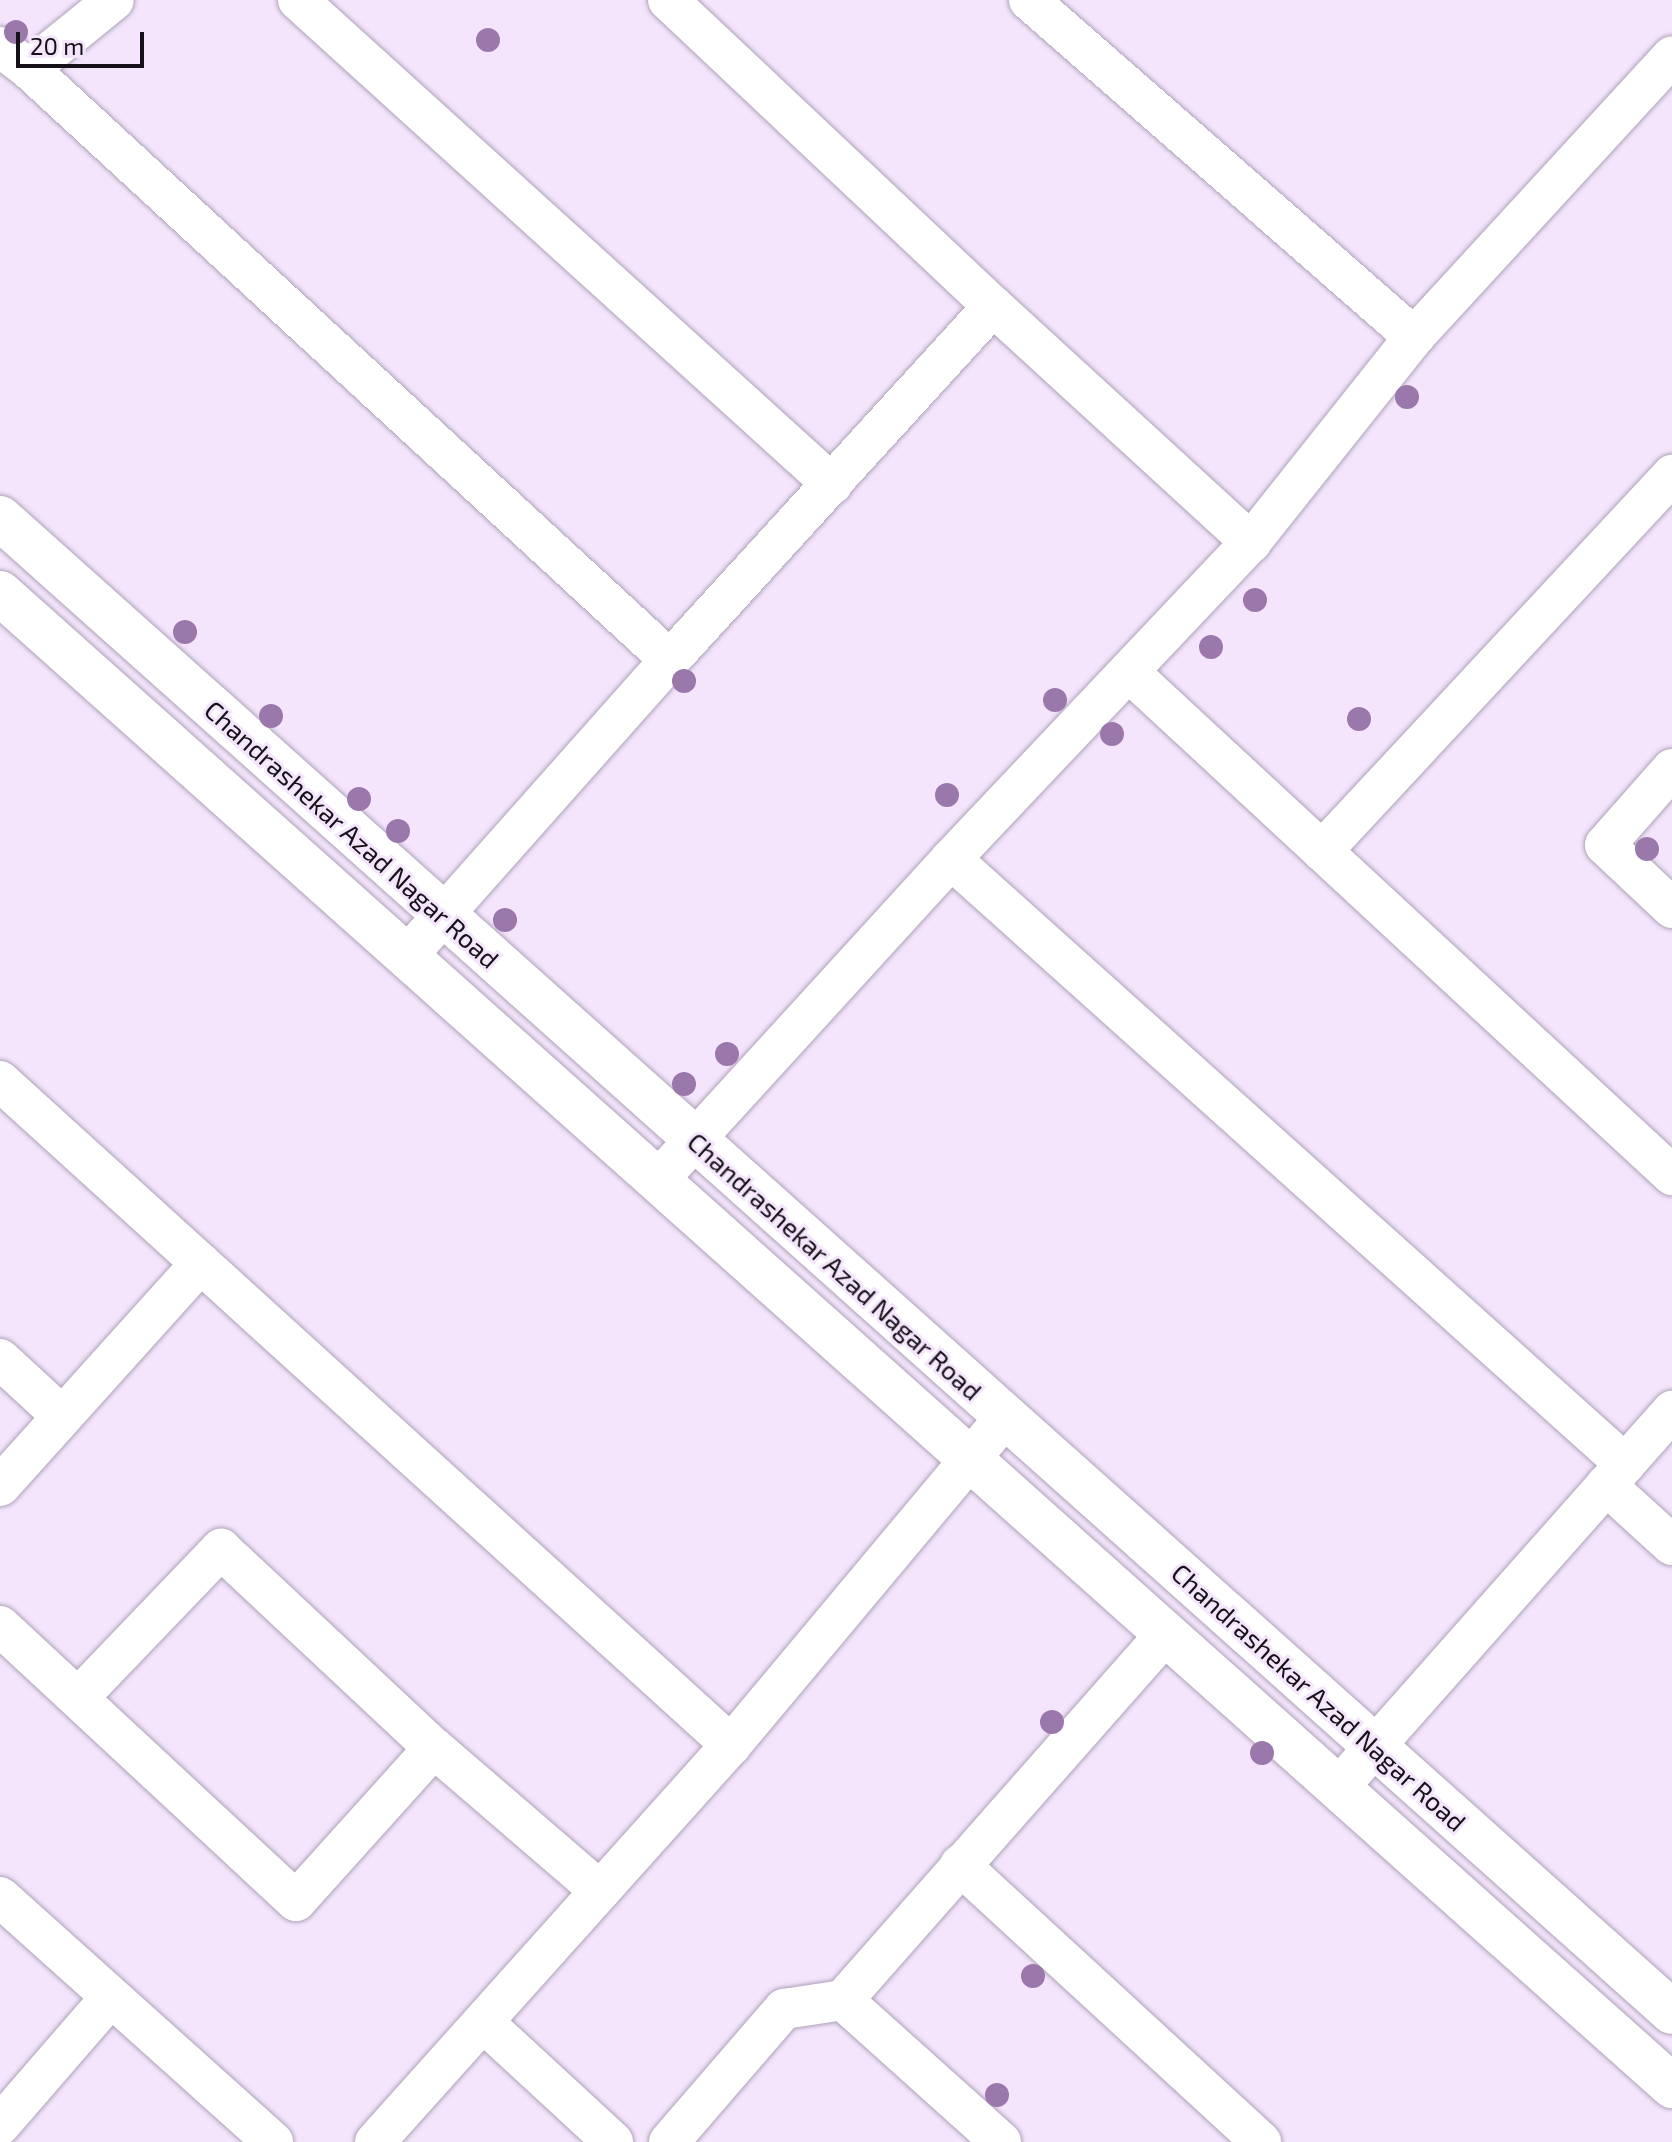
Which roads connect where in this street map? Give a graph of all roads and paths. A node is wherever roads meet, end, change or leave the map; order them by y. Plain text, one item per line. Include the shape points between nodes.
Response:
1 (114, 0) edge
2 (298, 0) edge
3 (668, 0) edge
4 (1029, 0) edge
5 (1672, 56) edge
6 (15, 58) edge
7 (993, 306) junction
8 (1414, 337) junction
9 (1672, 475) edge
10 (832, 484) junction
11 (0, 518) edge
12 (1251, 542) junction
13 (0, 593) edge
14 (670, 660) junction
15 (1130, 673) junction
16 (1672, 769) edge
17 (1322, 851) junction
18 (951, 859) junction
19 (1672, 908) edge
20 (444, 917) junction
21 (406, 957) junction
22 (0, 1081) edge
23 (694, 1140) junction
24 (1664, 1152) edge
25 (658, 1180) junction
26 (201, 1263) junction
27 (0, 1359) edge
28 (1672, 1411) edge
29 (61, 1415) junction
30 (1005, 1417) junction
31 (972, 1460) junction
32 (1616, 1475) junction
33 (0, 1486) edge
34 (1672, 1545) edge
35 (0, 1626) edge
36 (1166, 1634) junction
37 (78, 1698) junction
38 (731, 1745) junction
39 (1375, 1747) junction
40 (434, 1748) junction
41 (1338, 1788) junction
42 (960, 1865) junction
43 (600, 1891) junction
44 (0, 1897) edge
45 (111, 1997) junction
46 (843, 2000) junction
47 (1672, 2012) edge
48 (483, 2022) junction
49 (1672, 2086) edge
50 (0, 2125) edge
51 (273, 2142) edge
52 (375, 2142) edge
53 (613, 2142) edge
54 (669, 2142) edge
55 (1001, 2142) edge
56 (1261, 2142) edge

1 - 6 street
2 - 10 street
3 - 7 street
4 - 8 street
5 - 8 street
6 - 14 street
7 - 10 street
7 - 12 street
8 - 12 street
9 - 17 street
10 - 14 street
11 - 20 street, Chandrashekar Azad Nagar Road
12 - 15 street
13 - 21 street, Chandrashekar Azad Nagar Road
14 - 20 street
15 - 17 street
15 - 18 street
16 - 19 street via 1605,845
17 - 24 street
18 - 23 street
18 - 32 street
20 - 21 street
20 - 23 street, Chandrashekar Azad Nagar Road
21 - 25 street, Chandrashekar Azad Nagar Road
22 - 26 street
23 - 25 street
23 - 30 street, Chandrashekar Azad Nagar Road
25 - 31 street, Chandrashekar Azad Nagar Road
26 - 29 street
26 - 38 street
27 - 29 street
28 - 32 street
29 - 33 street
30 - 31 street
30 - 39 street, Chandrashekar Azad Nagar Road
31 - 36 street, Chandrashekar Azad Nagar Road
31 - 38 street
32 - 34 street
32 - 39 street
35 - 37 street
36 - 41 street, Chandrashekar Azad Nagar Road
36 - 42 street
37 - 40 street via 221,1549
37 - 40 street via 296,1901
38 - 43 street
39 - 41 street
39 - 47 street, Chandrashekar Azad Nagar Road
40 - 43 street
41 - 49 street, Chandrashekar Azad Nagar Road
42 - 46 street
42 - 56 street
43 - 48 street
44 - 45 street
45 - 50 street
45 - 51 street
46 - 54 street via 784,2009
46 - 55 street
48 - 52 street
48 - 53 street

